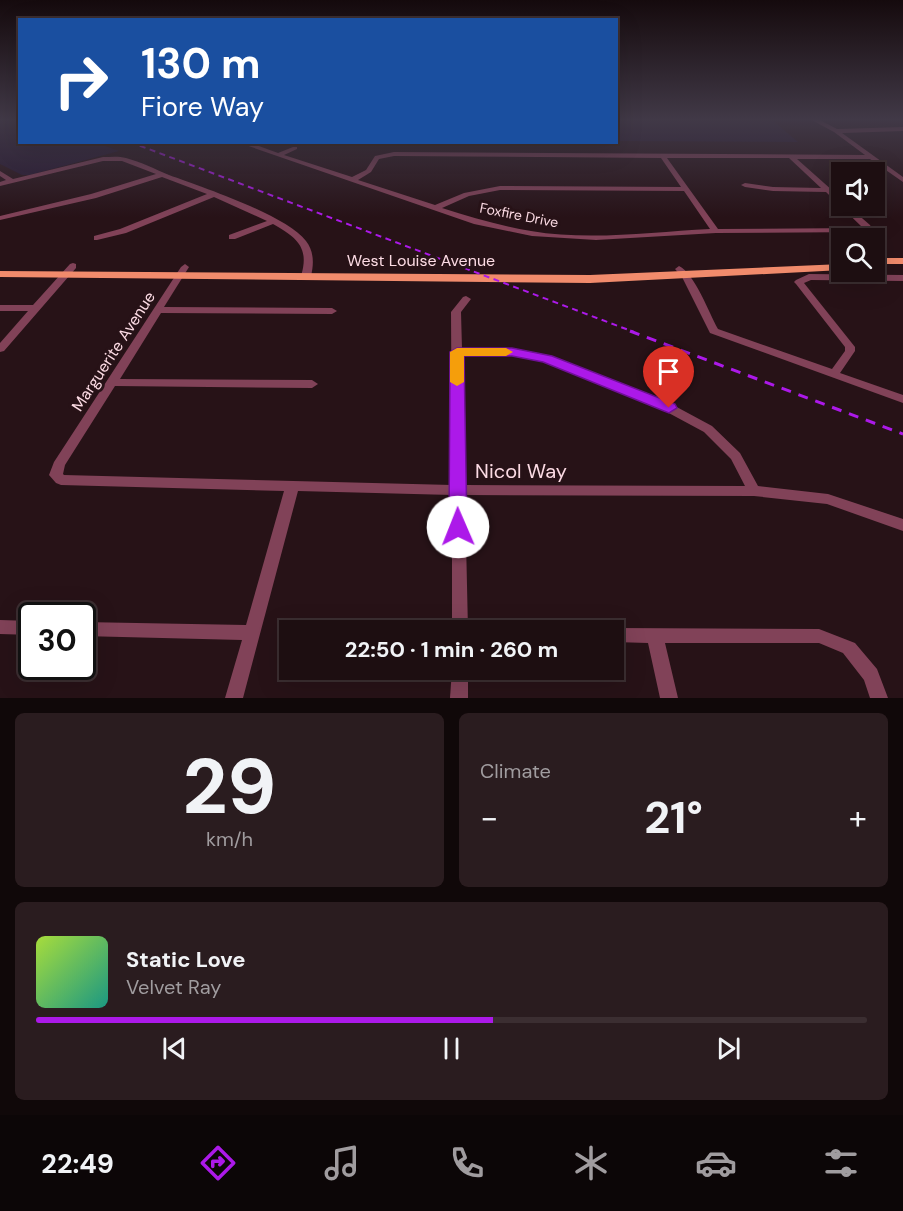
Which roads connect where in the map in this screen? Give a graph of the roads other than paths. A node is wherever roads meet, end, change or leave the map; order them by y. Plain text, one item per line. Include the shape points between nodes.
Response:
1 (268, 152) edge
2 (286, 152) edge
3 (864, 152) edge
4 (500, 154) joint
5 (278, 155) junction
6 (662, 155) junction
7 (791, 157) junction
8 (872, 157) junction
9 (0, 173) edge
10 (160, 175) junction
11 (352, 180) junction
12 (903, 180) edge
13 (12, 181) junction
14 (0, 184) edge
15 (746, 185) dead end
16 (685, 189) junction
17 (827, 190) junction
18 (831, 194) edge
19 (212, 195) junction
20 (435, 208) junction
21 (856, 216) edge
22 (0, 218) edge
23 (274, 220) junction
24 (716, 231) junction
25 (232, 237) dead end
26 (97, 238) dead end
27 (831, 261) edge
28 (885, 261) edge
29 (903, 261) edge
30 (0, 265) edge
31 (831, 267) edge
32 (885, 268) edge
33 (903, 268) edge
34 (69, 270) junction
35 (183, 271) junction
36 (307, 272) junction
37 (682, 272) junction
38 (0, 274) edge
39 (903, 278) edge
40 (466, 299) dead end
41 (0, 308) edge
42 (34, 308) junction
43 (159, 310) junction
44 (332, 311) dead end
45 (0, 349) edge
46 (457, 352) junction
47 (834, 374) junction
48 (112, 382) junction
49 (312, 384) dead end
50 (903, 399) edge
51 (68, 452) joint
52 (292, 487) junction
53 (457, 490) junction
54 (754, 491) junction
55 (903, 525) edge
56 (460, 620) edge
57 (0, 627) edge
58 (18, 628) edge
59 (96, 629) edge
60 (252, 633) junction
61 (624, 635) edge
62 (655, 636) junction
63 (460, 680) edge
64 (234, 698) edge
65 (459, 698) edge
66 (669, 698) edge
67 (879, 698) edge

1 - 5 street, Foxfire Drive
2 - 5 street
3 - 8 street
4 - 6 street
4 - 11 street via 383,155 377,157 369,171
5 - 11 street, Foxfire Drive
6 - 7 street
6 - 16 street
7 - 8 street
7 - 17 street
8 - 12 street
9 - 13 street
10 - 13 street via 116,158
10 - 19 street
10 - 22 street
11 - 20 street, Foxfire Drive
13 - 14 street
15 - 17 street
16 - 20 street via 500,188 471,192
16 - 24 street
17 - 18 street
19 - 23 street
19 - 26 street
20 - 24 street, Foxfire Drive via 500,228 554,237
21 - 24 street, Foxfire Drive via 867,226 866,230
23 - 25 street
23 - 36 street via 302,242 309,257
27 - 37 main road, West Louise Avenue via 760,262
28 - 29 main road
30 - 34 main road, West Louise Avenue
31 - 37 main road, West Louise Avenue
32 - 33 main road
34 - 35 main road, West Louise Avenue
34 - 38 main road, West Louise Avenue
34 - 42 street
35 - 36 main road, West Louise Avenue
35 - 43 street, Marguerite Avenue
36 - 37 main road, West Louise Avenue via 590,279
37 - 47 street via 714,331
39 - 47 street via 801,279 800,285 850,347
40 - 46 street via 456,312
41 - 42 street
42 - 45 street
43 - 44 street
43 - 48 street, Marguerite Avenue
46 - 53 street
46 - 54 street via 512,352 547,359 669,408 708,429 736,456
47 - 50 street
48 - 49 street
48 - 51 street, Marguerite Avenue
51 - 52 street, Nicol Way via 56,475 61,480
52 - 53 street, Nicol Way
52 - 60 street
53 - 54 street, Nicol Way
53 - 56 street
54 - 55 street, Nicol Way via 828,499
57 - 58 street
59 - 60 street
60 - 64 street
61 - 62 street
62 - 66 street
62 - 67 street via 819,636 849,648 871,675
63 - 65 street

